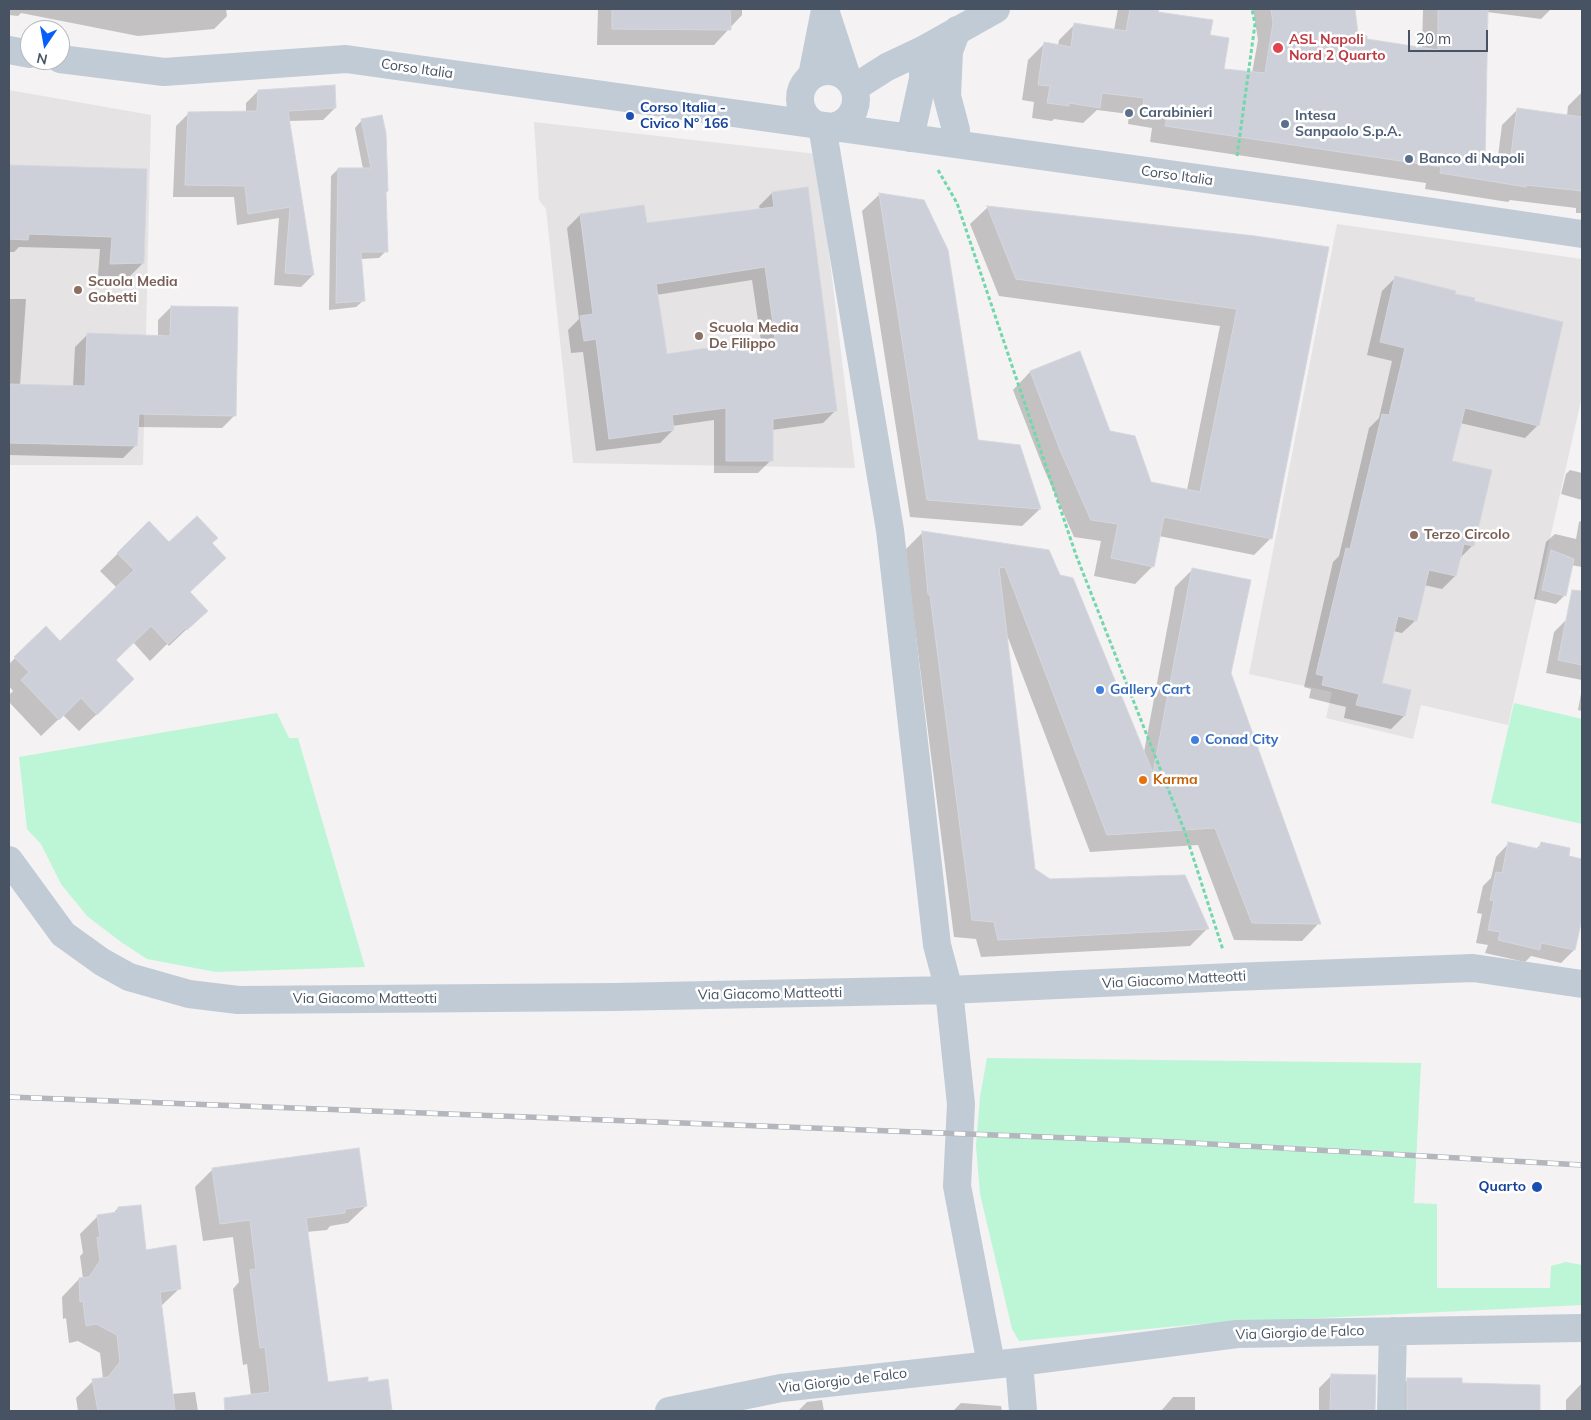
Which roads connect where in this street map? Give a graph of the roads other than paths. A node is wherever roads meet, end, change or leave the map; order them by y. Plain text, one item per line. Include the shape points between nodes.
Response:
1 (825, 9) edge
2 (996, 9) edge
3 (957, 30) junction
4 (922, 50) junction
5 (70, 60) edge
6 (851, 83) junction
7 (806, 87) junction
8 (771, 119) junction
9 (822, 126) junction
10 (910, 138) junction
11 (955, 144) junction
12 (1582, 234) edge
13 (9, 860) edge
14 (1582, 984) edge
15 (949, 990) junction
16 (1582, 1328) edge
17 (1393, 1330) junction
18 (1018, 1362) junction
19 (991, 1364) junction
20 (782, 1399) edge
21 (669, 1411) edge
22 (1023, 1411) edge
23 (1391, 1411) edge

1 - 6 street
1 - 7 street
2 - 3 street
3 - 4 street
3 - 11 street via 949,52 947,96 956,130
4 - 6 street
4 - 10 street via 923,78
5 - 8 street, Corso Italia via 164,72 346,59
6 - 7 street via 836,72 823,71
6 - 9 street via 857,98 850,117 832,127
7 - 8 street via 787,112
7 - 9 street via 801,107 806,116
8 - 9 street, Corso Italia
9 - 10 street, Corso Italia
9 - 15 street via 890,530 937,945
10 - 11 street, Corso Italia
11 - 12 street, Corso Italia
13 - 15 street, Via Giacomo Matteotti via 64,934 129,977 189,994 248,1000
14 - 15 street, Via Giacomo Matteotti via 1473,968
15 - 19 street via 960,1104 957,1186
16 - 17 street, Via Giorgio de Falco
17 - 18 street, Via Giorgio de Falco via 1237,1334
17 - 23 street
18 - 19 street, Via Giorgio de Falco
18 - 22 street
19 - 20 street, Via Giorgio de Falco
20 - 21 street, Via Giorgio de Falco

